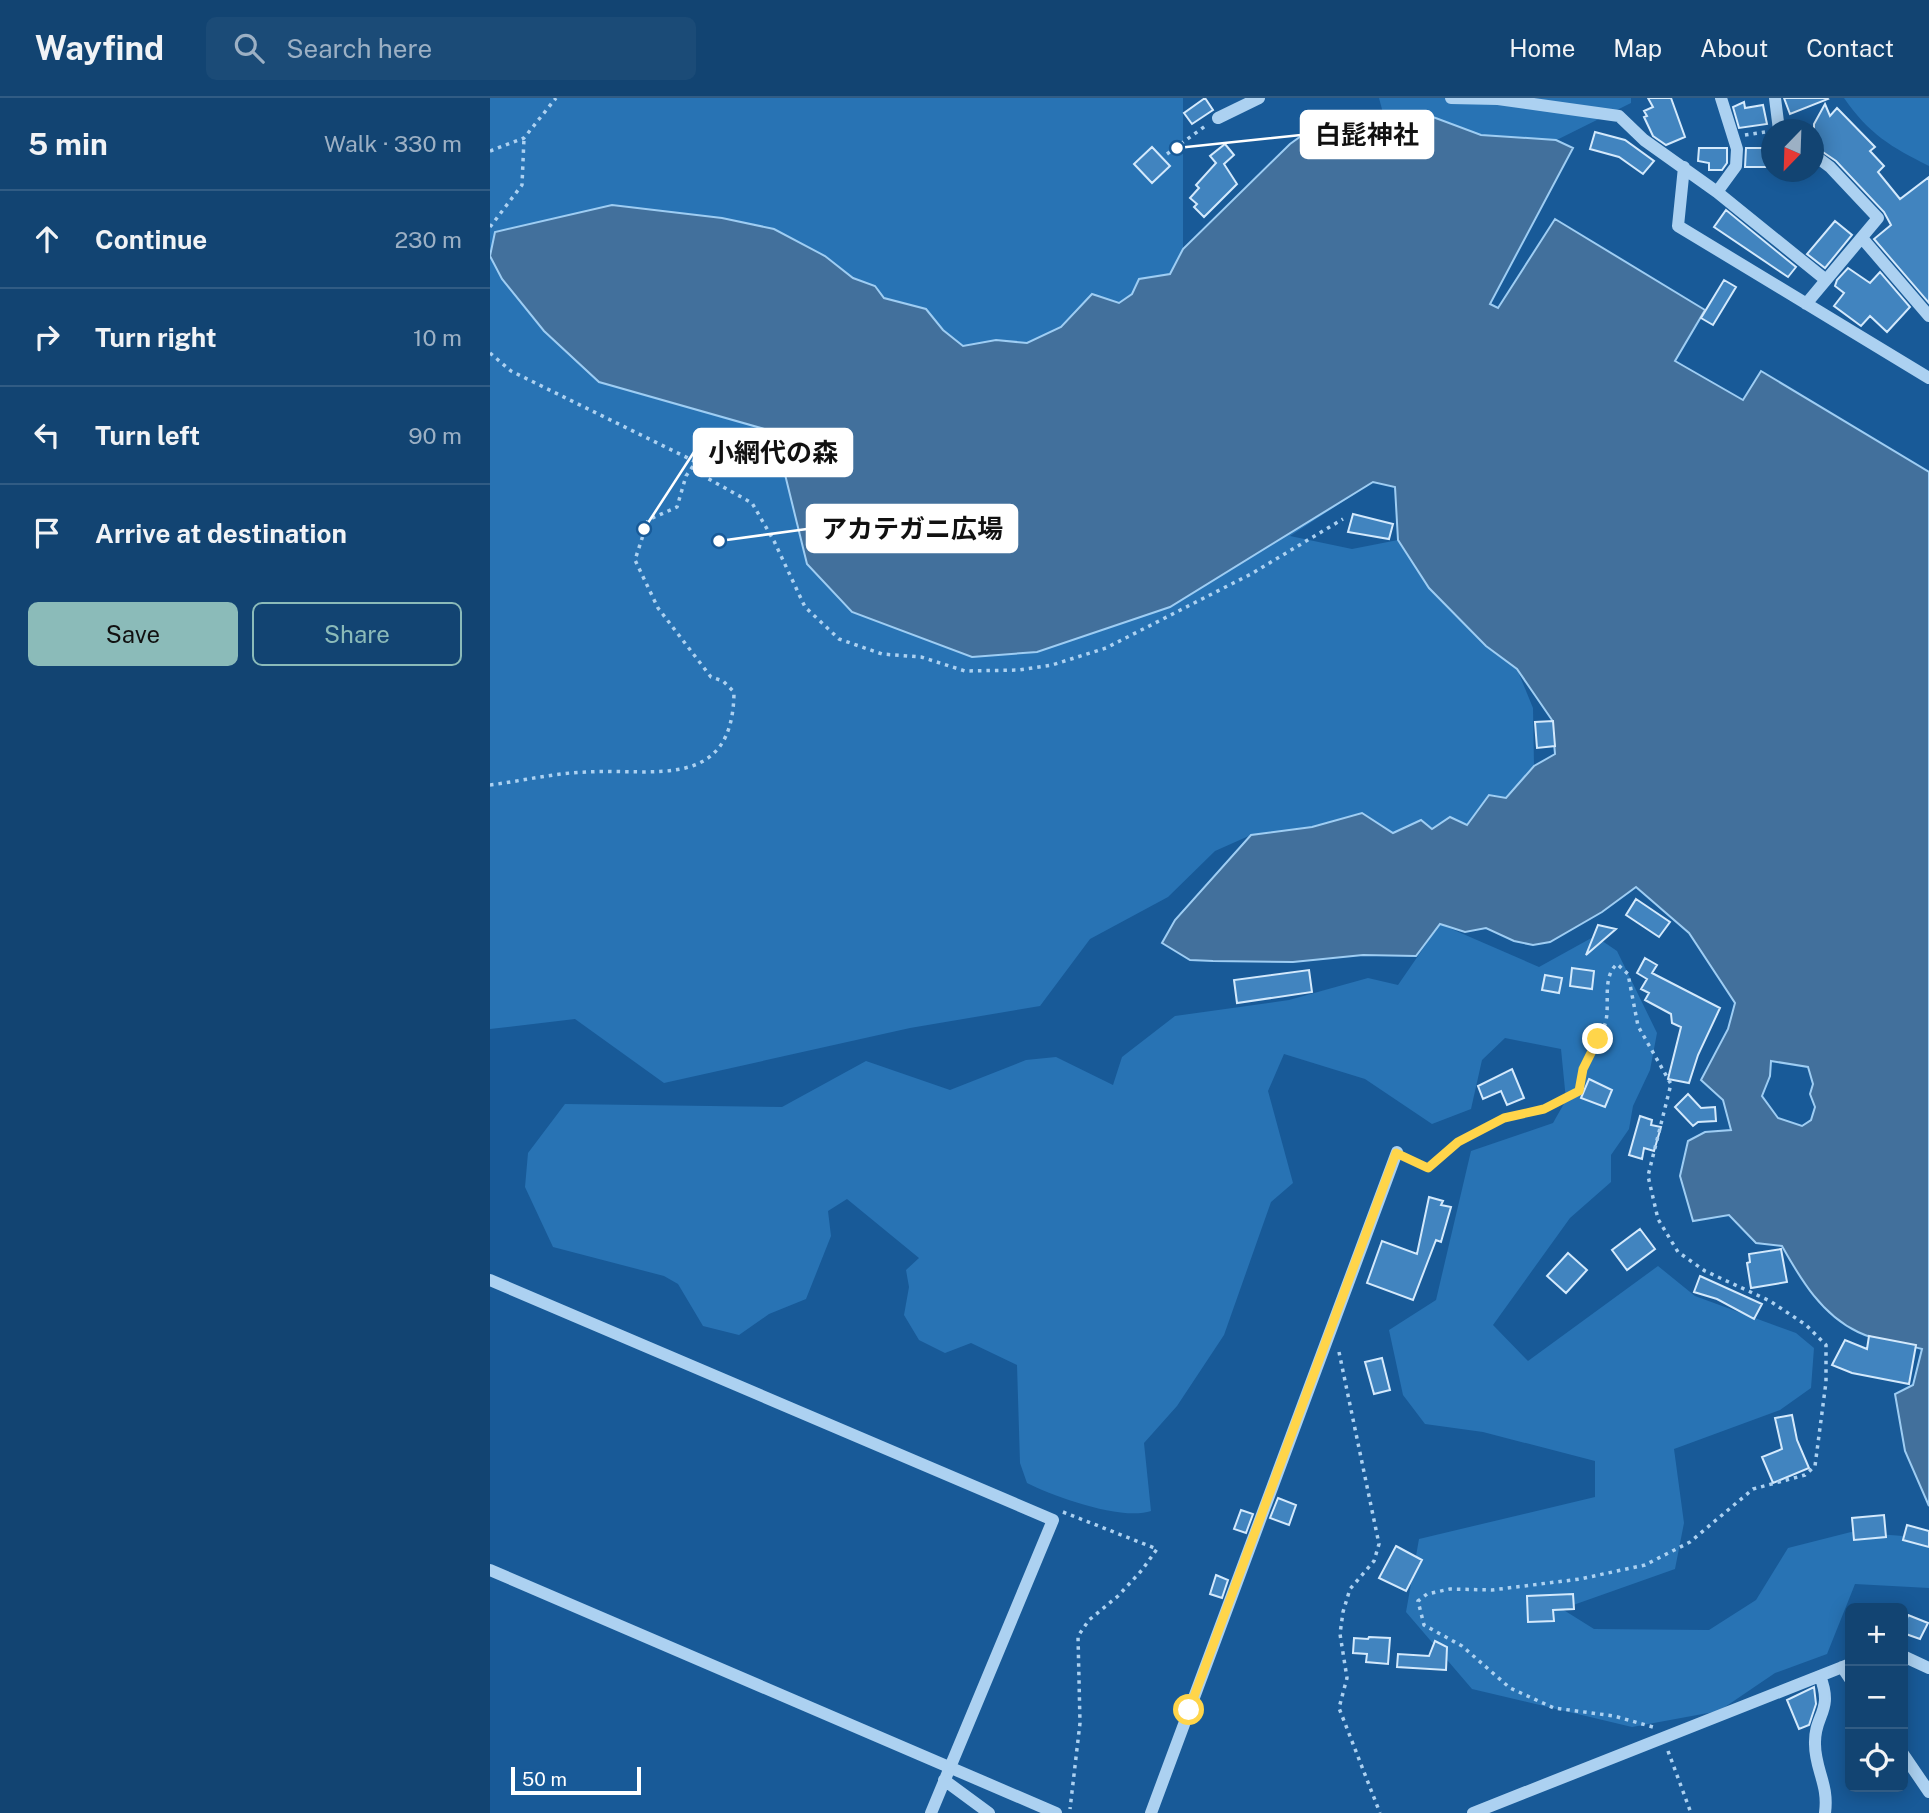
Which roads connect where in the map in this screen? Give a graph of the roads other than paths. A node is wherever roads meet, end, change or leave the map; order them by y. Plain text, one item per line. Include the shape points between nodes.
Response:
1 (1259, 98) edge
2 (1451, 98) edge
3 (1721, 98) edge
4 (1775, 98) edge
5 (1218, 118) road end
6 (1778, 119) edge
7 (1824, 162) edge
8 (1684, 167) junction
9 (1717, 192) junction
10 (1862, 238) junction
11 (1826, 280) junction
12 (1805, 304) junction
13 (1929, 316) edge
14 (1929, 378) edge
15 (1396, 1153) road end
16 (490, 1280) edge
17 (490, 1570) edge
18 (1908, 1658) edge
19 (1845, 1666) edge
20 (1929, 1668) edge
21 (1820, 1676) junction
22 (1908, 1761) edge
23 (951, 1766) junction
24 (944, 1780) junction
25 (1929, 1792) edge
26 (931, 1813) edge
27 (989, 1813) edge
28 (1056, 1813) edge
29 (1151, 1813) edge
30 (1473, 1813) edge
31 (1825, 1813) edge

1 - 5 street
2 - 8 street via 1498,99 1619,116
3 - 9 street via 1737,149 1736,166
4 - 6 street
7 - 10 street via 1878,218
8 - 9 street
8 - 12 street via 1678,226
9 - 11 street
10 - 11 street
10 - 13 street
11 - 12 street
12 - 14 street
15 - 29 street
16 - 23 street via 1053,1520
17 - 23 street
18 - 20 street
19 - 21 street
21 - 30 street
21 - 31 street via 1827,1701 1815,1746 1825,1782
22 - 25 street
23 - 24 street
23 - 28 street
24 - 26 street
24 - 27 street

